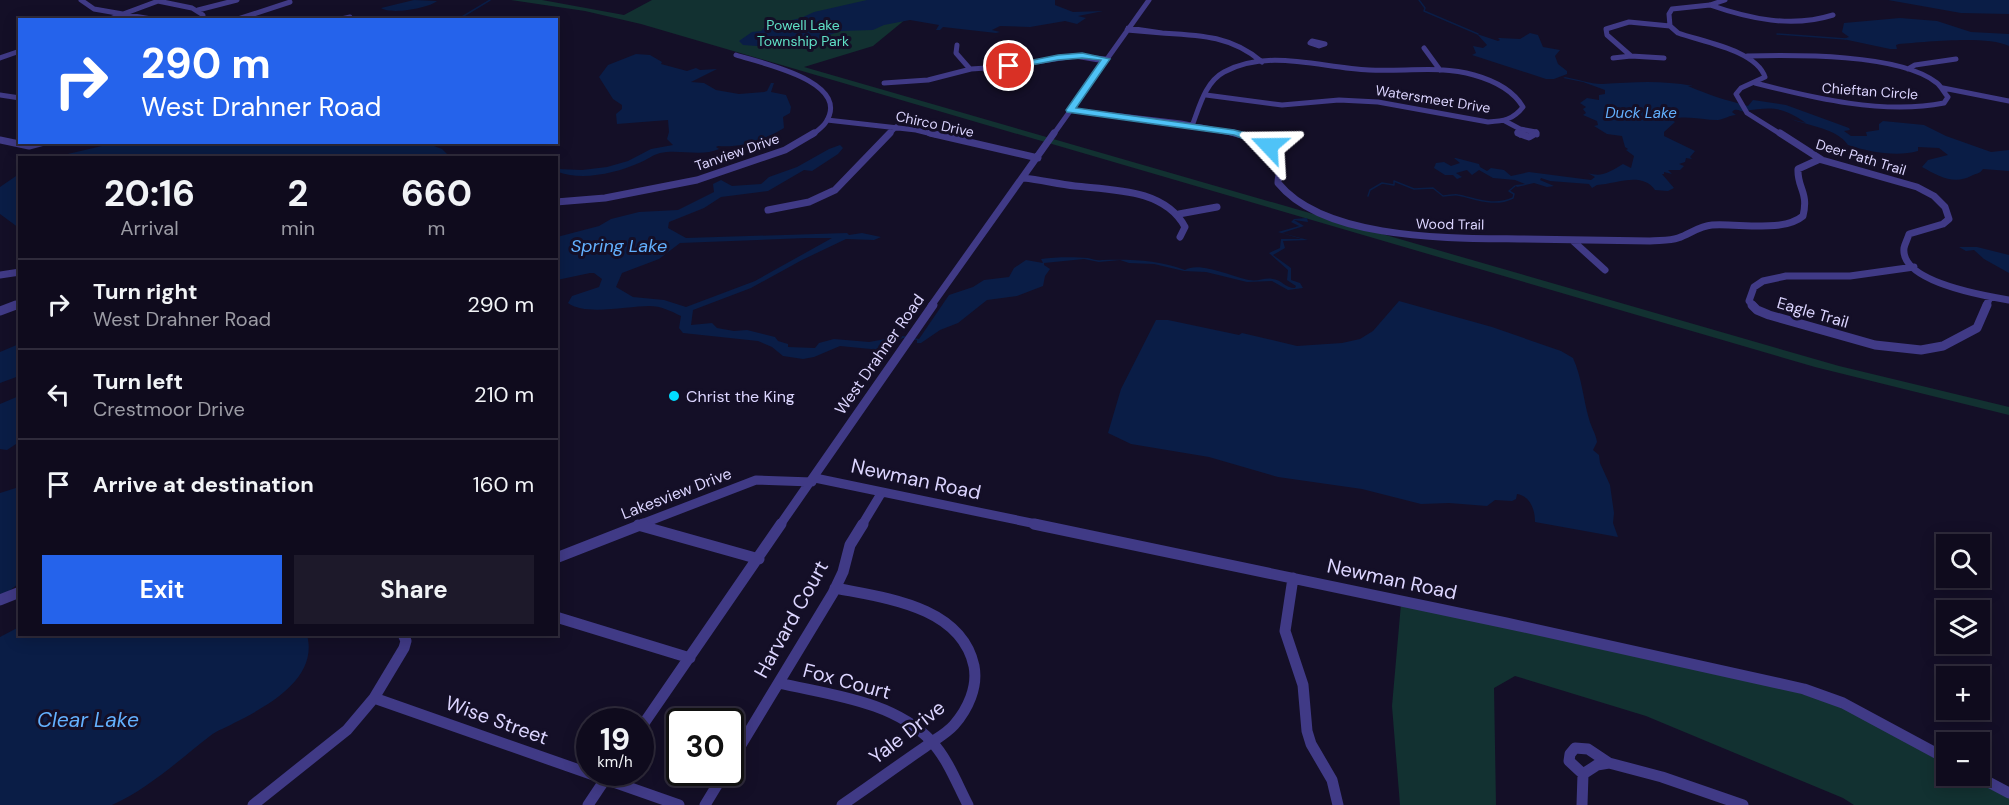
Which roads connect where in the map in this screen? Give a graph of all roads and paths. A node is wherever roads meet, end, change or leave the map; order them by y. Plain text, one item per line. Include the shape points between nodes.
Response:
1 (81, 0) edge
2 (174, 0) edge
3 (237, 0) edge
4 (1149, 0) edge
5 (1725, 0) edge
6 (159, 1) edge
7 (290, 2) dead end
8 (168, 3) junction
9 (1710, 5) junction
10 (94, 9) junction
11 (198, 10) junction
12 (124, 13) junction
13 (118, 15) junction
14 (1833, 15) dead end
15 (111, 18) edge
16 (131, 18) edge
17 (148, 18) edge
18 (202, 18) edge
19 (241, 18) edge
20 (1670, 26) junction
21 (1127, 29) junction
22 (957, 45) dead end
23 (1424, 48) dead end
24 (18, 53) edge
25 (736, 55) dead end
26 (1631, 56) junction
27 (1747, 56) junction
28 (3, 57) edge
29 (1613, 58) dead end
30 (1664, 58) dead end
31 (1956, 59) dead end
32 (1105, 60) junction
33 (1262, 62) junction
34 (1002, 67) junction
35 (970, 69) junction
36 (1908, 69) junction
37 (1440, 70) junction
38 (884, 83) dead end
39 (1010, 83) dead end
40 (1755, 83) junction
41 (1943, 88) junction
42 (0, 95) edge
43 (1206, 95) junction
44 (18, 98) edge
45 (2009, 101) edge
46 (1070, 110) junction
47 (827, 120) junction
48 (1505, 121) junction
49 (1192, 126) junction
50 (896, 127) junction
51 (1520, 129) dead end
52 (0, 140) edge
53 (18, 144) edge
54 (19, 144) edge
55 (36, 144) edge
56 (1038, 158) junction
57 (1820, 159) junction
58 (1024, 178) junction
59 (558, 202) edge
60 (1217, 207) dead end
61 (768, 210) dead end
62 (1179, 214) junction
63 (1180, 237) dead end
64 (1574, 241) junction
65 (1914, 267) junction
66 (1605, 270) dead end
67 (18, 272) edge
68 (0, 275) edge
69 (1990, 297) junction
70 (2009, 300) edge
71 (18, 304) edge
72 (0, 311) edge
73 (813, 480) junction
74 (882, 492) junction
75 (639, 525) junction
76 (558, 557) edge
77 (759, 559) junction
78 (1293, 578) junction
79 (835, 588) junction
80 (18, 593) edge
81 (0, 600) edge
82 (558, 619) edge
83 (404, 636) edge
84 (690, 658) junction
85 (779, 683) junction
86 (374, 698) junction
87 (654, 709) edge
88 (744, 740) edge
89 (932, 741) junction
90 (1936, 753) edge
91 (1609, 763) junction
92 (576, 765) edge
93 (1583, 774) junction
94 (1990, 783) edge
95 (601, 786) edge
96 (632, 786) edge
97 (716, 786) edge
98 (2009, 793) edge
99 (253, 805) edge
100 (588, 805) edge
101 (679, 805) edge
102 (705, 805) edge
103 (842, 805) edge
104 (968, 805) edge
105 (1338, 805) edge
106 (1582, 805) edge
107 (1743, 805) edge

1 - 10 street
2 - 8 street
3 - 11 street
4 - 21 street, West Drahner Road
5 - 9 street
6 - 8 street
6 - 12 street
7 - 19 street
8 - 11 street
9 - 14 street via 1748,16 1798,22
9 - 20 street via 1672,9
10 - 12 street
10 - 13 street
11 - 18 street
12 - 13 street
12 - 17 street
13 - 15 street
13 - 16 street
20 - 26 street via 1631,22 1606,29 1607,35
20 - 27 street via 1686,36
21 - 32 street, West Drahner Road
21 - 33 street via 1233,41
22 - 35 street via 956,53
23 - 37 street
24 - 28 street
25 - 47 street via 815,83 830,101
26 - 29 street
26 - 30 street
27 - 36 street, Chieftan Circle via 1813,57
27 - 40 street via 1765,70 1765,77
31 - 36 street
32 - 34 street via 1075,57
32 - 46 street, West Drahner Road
33 - 37 street, Watersmeet Drive via 1321,55 1363,69
33 - 43 street, Watersmeet Drive via 1221,73
34 - 35 street
34 - 39 street
35 - 38 street via 928,80
36 - 41 street, Chieftan Circle via 1926,75
37 - 48 street, Watersmeet Drive via 1482,78 1519,100 1522,112
40 - 41 street, Chieftan Circle via 1818,100 1924,107 1944,103 1948,97
40 - 57 street, Deer Path Trail via 1736,96 1747,113
41 - 45 street
42 - 44 street
43 - 48 street, Watersmeet Drive via 1295,105 1342,100 1384,102 1466,120
43 - 49 street, Watersmeet Drive
46 - 49 street, Wood Trail
46 - 56 street, West Drahner Road
47 - 50 street, Chirco Drive
47 - 59 street, Tanview Drive via 810,137 785,150 697,180 605,198
48 - 51 street
49 - 64 street, Wood Trail via 1244,134 1277,151 1282,163 1278,182 1281,190 1303,206 1323,213 1407,236
50 - 56 street, Chirco Drive
50 - 61 street via 835,190 809,202
52 - 53 street
54 - 55 street
56 - 58 street, West Drahner Road
57 - 64 street, Wood Trail via 1798,169 1805,208 1803,216 1789,224 1712,225 1665,240
57 - 65 street, Deer Path Trail via 1913,186 1946,205 1949,219 1916,230 1904,241 1902,251
58 - 62 street via 1144,196
58 - 73 street, West Drahner Road
60 - 62 street
62 - 63 street via 1185,227
64 - 66 street
65 - 69 street via 1950,287
65 - 69 street, Eagle Trail via 1848,277 1770,279 1754,287 1749,301 1757,310 1779,318 1885,347 1921,350 1943,346 1977,328
67 - 68 street
69 - 70 street
71 - 72 street
73 - 74 street, Newman Road
73 - 75 street, Lakesview Drive via 756,480
73 - 77 street, West Drahner Road
74 - 78 street, Newman Road
74 - 79 street, Harvard Court via 850,545
75 - 76 street, Lakesview Drive
75 - 77 street
77 - 84 street, West Drahner Road
78 - 90 street, Newman Road via 1804,689 1851,707
78 - 105 street via 1285,631 1303,685 1307,731 1332,780
79 - 85 street, Harvard Court
79 - 89 street, Yale Drive via 921,609 944,620 966,642 975,663 968,706 951,727
80 - 81 street
82 - 84 street
83 - 86 street via 404,648
84 - 87 street, West Drahner Road
85 - 88 street, Harvard Court
85 - 89 street, Fox Court via 896,714
86 - 92 street, Wise Street
86 - 99 street via 347,730
89 - 103 street, Yale Drive
89 - 104 street, Fox Court
91 - 93 street
91 - 93 street via 1588,749 1575,748 1569,761
91 - 107 street
93 - 106 street
94 - 98 street
95 - 100 street
96 - 101 street
97 - 102 street

